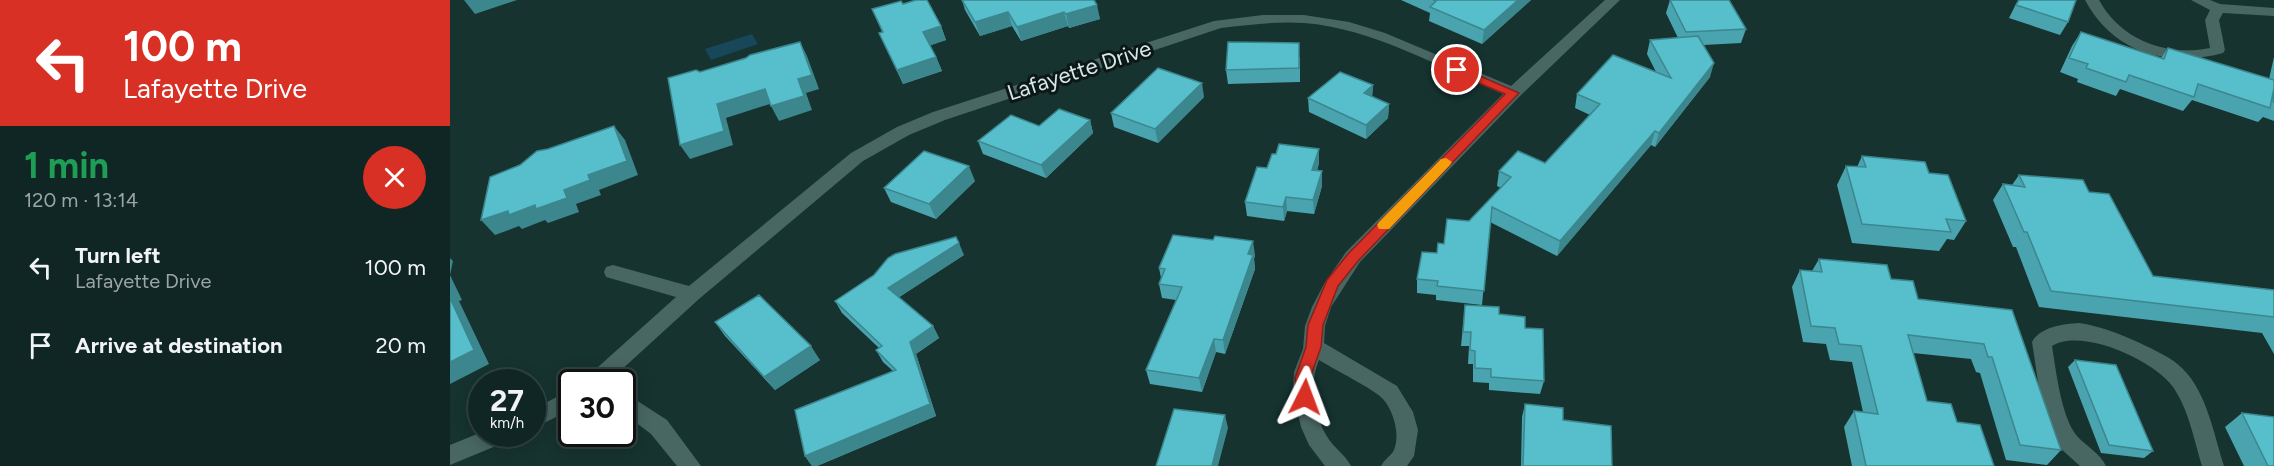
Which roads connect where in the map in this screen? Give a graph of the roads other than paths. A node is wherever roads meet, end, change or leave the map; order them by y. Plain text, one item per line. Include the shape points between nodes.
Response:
1 (1613, 0) edge
2 (2092, 0) edge
3 (2198, 0) edge
4 (2218, 8) junction
5 (2274, 12) edge
6 (1513, 93) junction
7 (613, 272) dead end
8 (692, 294) junction
9 (1313, 347) junction
10 (611, 369) edge
11 (636, 410) edge
12 (469, 447) edge
13 (450, 455) edge
14 (690, 466) edge
15 (1340, 466) edge
16 (1392, 466) edge
17 (2095, 466) edge
18 (2213, 466) edge

1 - 6 street
2 - 4 street via 2118,34 2153,50 2179,54 2206,55 2218,50 2212,20
3 - 4 street
4 - 5 street
6 - 8 street, Lafayette Drive via 1380,36 1344,25 1304,19 1219,24 903,131 857,157
6 - 9 street via 1360,250 1332,284 1316,325
7 - 8 street
8 - 10 street, Lafayette Drive
9 - 15 street via 1302,378 1307,415 1325,453
9 - 16 street via 1390,392 1407,430 1403,456
11 - 14 street via 659,427
12 - 13 street
17 - 18 street via 2067,440 2050,395 2042,342 2051,335 2076,330 2105,335 2162,363 2179,379

